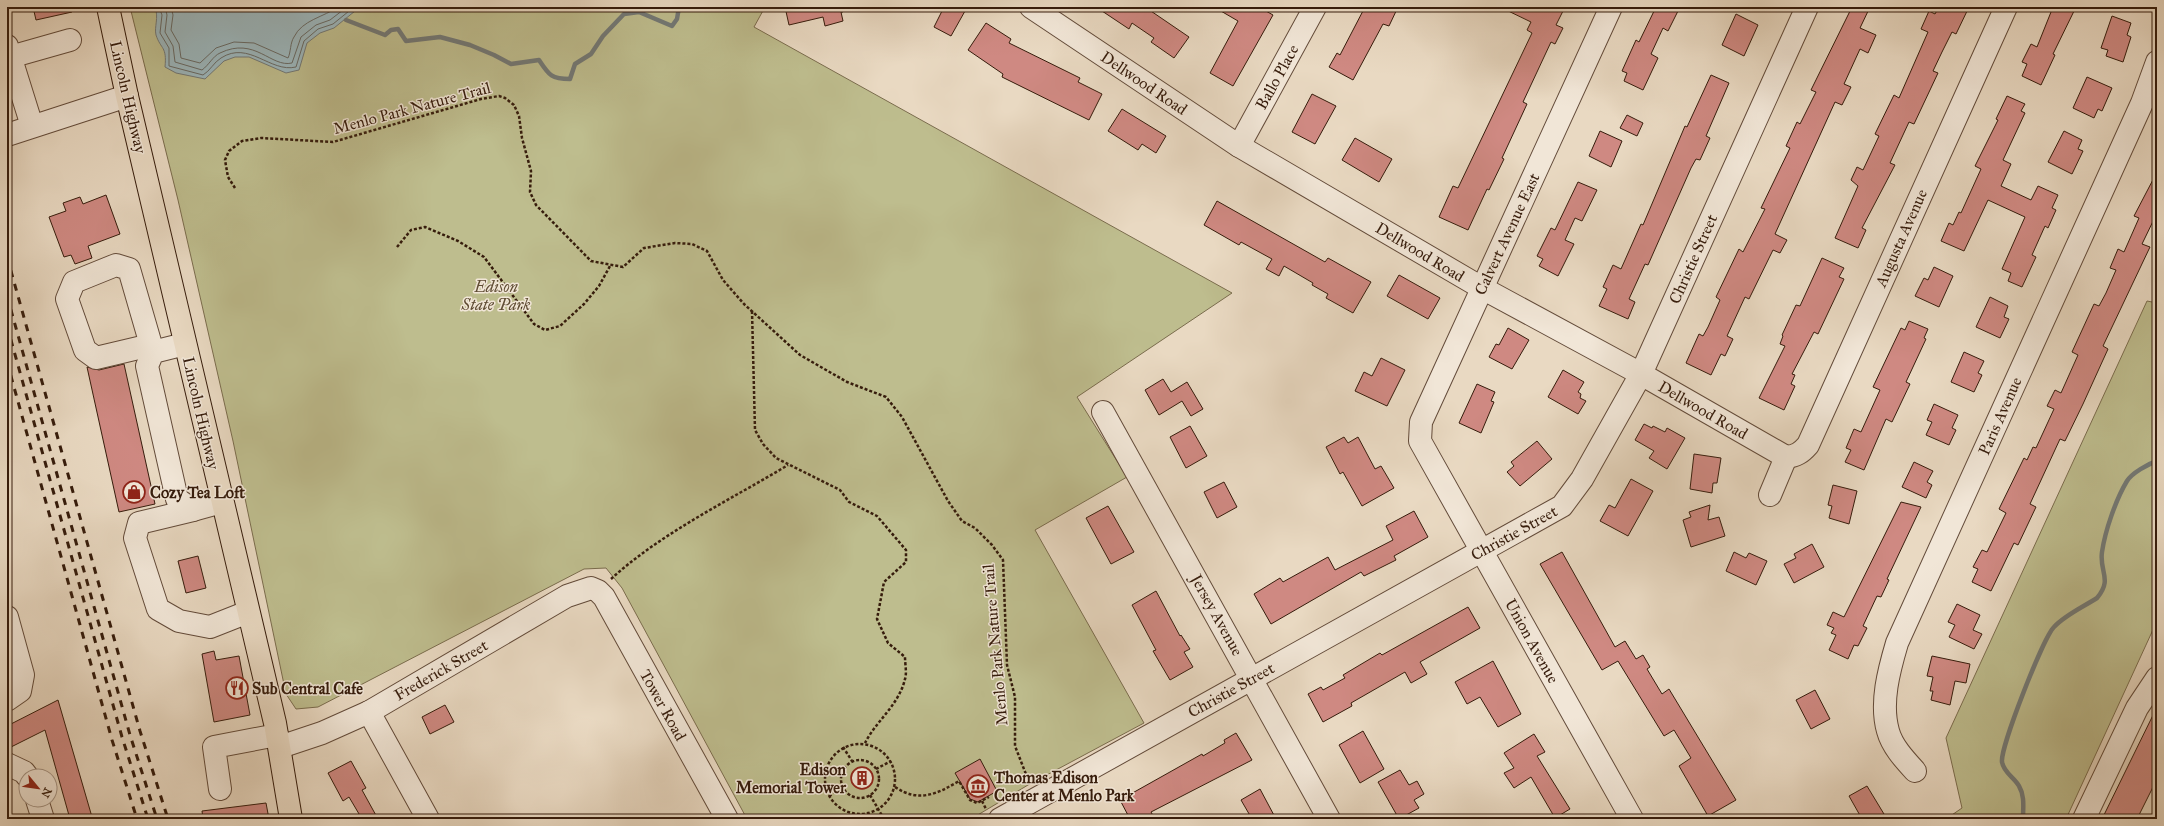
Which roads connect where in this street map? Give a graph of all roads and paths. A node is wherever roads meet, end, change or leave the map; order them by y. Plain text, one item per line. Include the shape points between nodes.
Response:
1 (108, 7) edge
2 (1031, 7) edge
3 (1315, 7) edge
4 (1611, 7) edge
5 (1807, 7) edge
6 (2006, 7) edge
7 (70, 40) dead end
8 (9, 51) edge
9 (2157, 62) edge
10 (127, 96) junction
11 (32, 126) junction
12 (7, 135) edge
13 (1240, 146) junction
14 (234, 188) dead end
15 (397, 247) dead end
16 (610, 266) junction
17 (1482, 288) junction
18 (752, 311) junction
19 (185, 344) junction
20 (152, 349) junction
21 (1641, 374) junction
22 (1103, 412) dead end
23 (1786, 457) junction
24 (1431, 463) joint
25 (789, 465) junction
26 (1770, 495) dead end
27 (222, 502) junction
28 (193, 510) junction
29 (1481, 551) junction
30 (598, 591) junction
31 (248, 612) junction
32 (7, 616) edge
33 (1252, 678) junction
34 (2157, 678) edge
35 (7, 700) edge
36 (369, 712) junction
37 (278, 741) junction
38 (865, 743) junction
39 (844, 747) junction
40 (852, 761) junction
41 (891, 761) junction
42 (7, 764) edge
43 (18, 769) edge
44 (876, 769) junction
45 (1915, 771) dead end
46 (843, 787) junction
47 (895, 787) junction
48 (220, 789) dead end
49 (870, 795) junction
50 (829, 796) junction
51 (989, 797) dead end
52 (40, 808) edge
53 (1029, 808) edge
54 (879, 809) junction
55 (43, 819) edge
56 (291, 819) edge
57 (428, 819) edge
58 (727, 819) edge
59 (884, 819) edge
60 (1000, 819) edge
61 (1330, 819) edge
62 (1632, 819) edge
63 (2084, 819) edge

1 - 10 main road, Lincoln Highway
2 - 13 street, Dellwood Road
3 - 13 street, Ballo Place
4 - 17 street, Calvert Avenue East
5 - 21 street, Christie Street
6 - 23 street, Augusta Avenue via 1808,445 1802,452
7 - 8 street
8 - 11 street
9 - 45 street, Paris Avenue via 2142,103 1897,643 1887,685 1886,718 1888,732 1900,754
10 - 11 street
10 - 19 main road, Lincoln Highway
11 - 12 street
13 - 17 street, Dellwood Road
14 - 16 path, Menlo Park Nature Trail via 228,177 225,160 229,151 242,141 261,138 333,142 499,96 514,105 519,116 531,171 530,192 536,205 591,261
15 - 16 path via 412,230 425,228 458,241 484,257 534,324 545,330 560,326 584,304 599,286
16 - 18 path, Menlo Park Nature Trail via 623,267 644,248 675,243 692,244 707,252 723,280
17 - 21 street, Dellwood Road
17 - 24 street, Calvert Avenue East via 1421,422 1420,440
18 - 25 path via 755,430 776,458
18 - 53 path, Menlo Park Nature Trail via 800,355 847,382 886,396 902,417 951,506 962,521 976,528 992,544 1003,560 1007,665 1015,697 1015,746 1028,781
19 - 20 street
19 - 27 main road, Lincoln Highway
20 - 20 street via 129,269 116,265 74,282 67,299 85,350 96,358
20 - 28 street via 147,366 177,499
21 - 23 street, Dellwood Road
21 - 29 street, Christie Street via 1569,500
22 - 33 street, Jersey Avenue
23 - 26 street
24 - 29 street, Union Avenue
25 - 30 path via 678,530 625,566
25 - 38 path via 840,490 849,502 877,516 906,550 906,562 884,582 877,619 888,643 905,657 905,679 886,715
27 - 28 street
27 - 31 main road, Lincoln Highway
28 - 31 street via 139,523 135,538 158,609 179,621 210,627
29 - 33 street, Christie Street
29 - 62 street, Union Avenue
30 - 36 street, Frederick Street via 584,589 567,596
30 - 58 street, Tower Road via 604,597
31 - 37 main road, Lincoln Highway
32 - 35 street via 23,675 20,691
33 - 53 street, Christie Street
33 - 61 street, Jersey Avenue
34 - 63 street via 2137,708
36 - 37 street, Frederick Street via 322,732
36 - 57 street
37 - 48 street, Frederick Street via 214,746
37 - 56 main road, Lincoln Highway
38 - 39 path
38 - 41 path via 884,752
39 - 40 path
39 - 50 path via 834,754 824,774
40 - 44 path via 868,761
40 - 46 path via 841,775
41 - 44 path
41 - 47 path
42 - 43 street
44 - 49 path via 879,781
46 - 49 path via 852,796
46 - 50 path
47 - 51 path via 902,792 929,796 959,781 970,800 978,803
47 - 54 path via 886,803
49 - 54 path
50 - 54 path via 841,808 857,815
52 - 55 street
53 - 60 street, Christie Street
54 - 59 path

